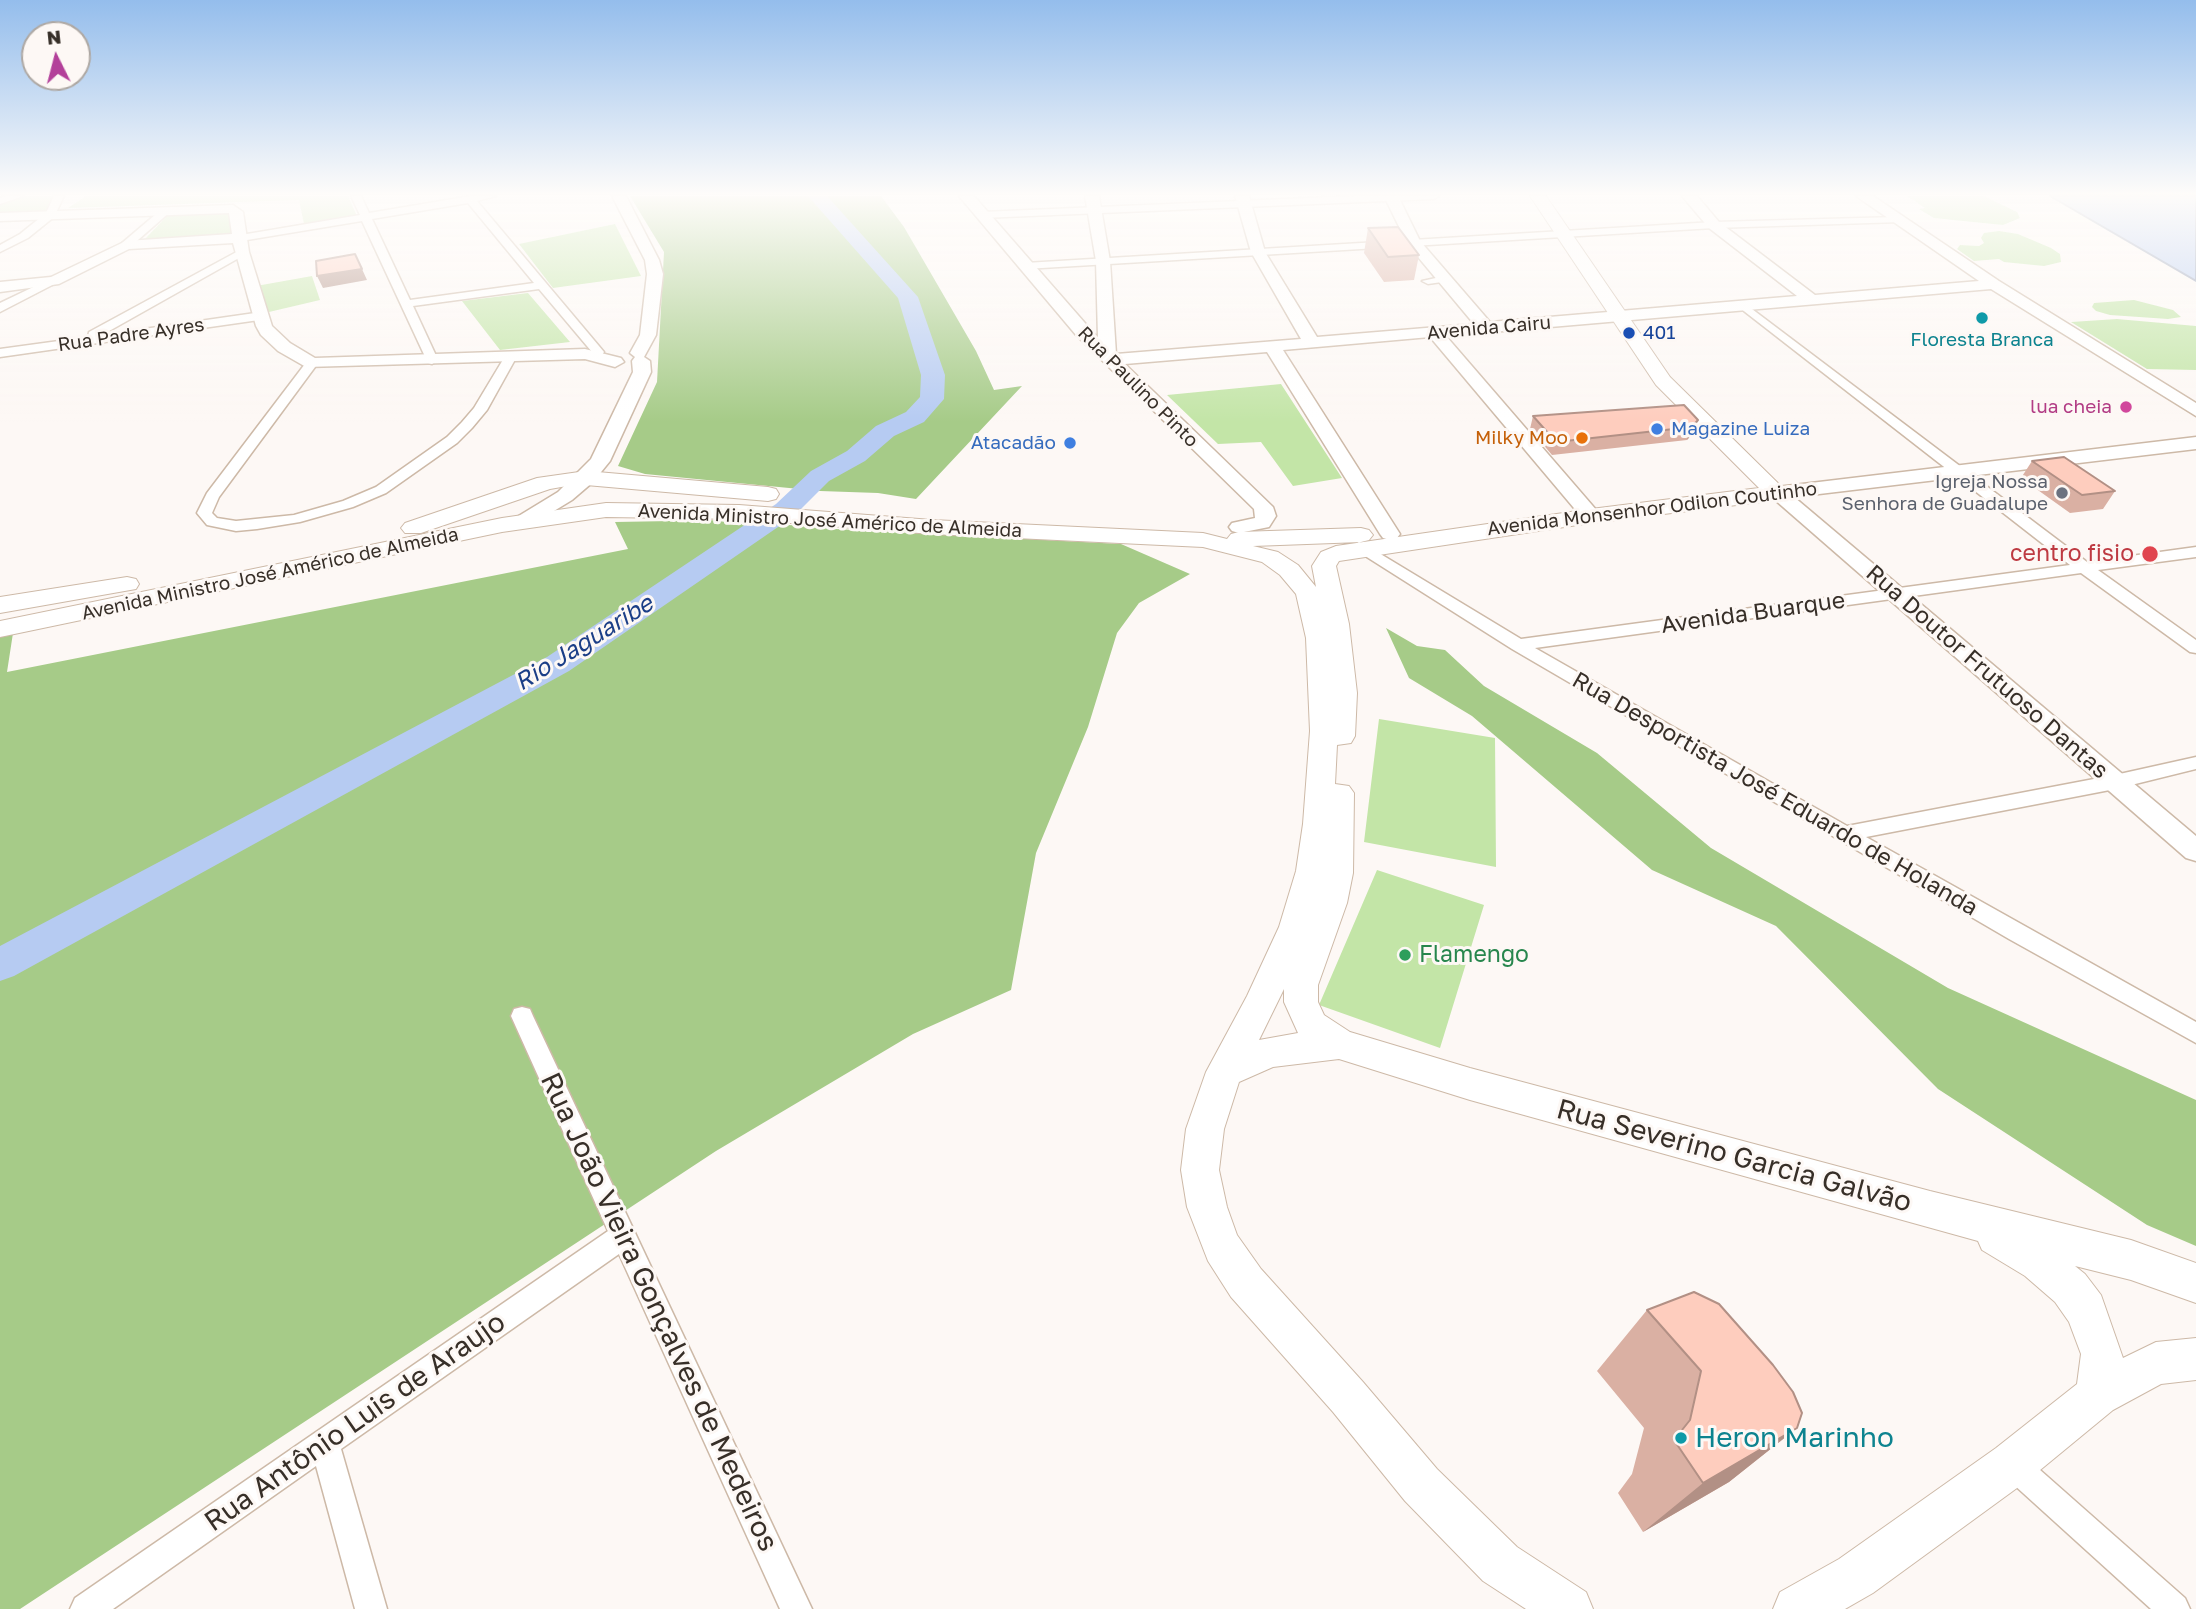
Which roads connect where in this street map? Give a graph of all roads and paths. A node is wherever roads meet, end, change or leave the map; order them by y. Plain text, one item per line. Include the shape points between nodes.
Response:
1 (74, 271) edge
2 (198, 271) edge
3 (249, 271) edge
4 (390, 271) edge
5 (530, 271) edge
6 (654, 271) edge
7 (1029, 271) edge
8 (1104, 271) edge
9 (1269, 271) edge
10 (1438, 271) edge
11 (1589, 271) edge
12 (1774, 271) edge
13 (1974, 271) edge
14 (1445, 279) junction
15 (54, 281) junction
16 (1428, 281) dead end
17 (1994, 284) junction
18 (542, 285) junction
19 (0, 287) edge
20 (1812, 300) junction
21 (405, 304) junction
22 (1744, 306) junction
23 (0, 309) edge
24 (262, 316) junction
25 (1618, 316) junction
26 (1486, 328) junction
27 (1082, 332) junction
28 (1435, 333) junction
29 (1107, 334) junction
30 (80, 342) junction
31 (1313, 344) junction
32 (1273, 347) junction
33 (0, 353) edge
34 (593, 354) junction
35 (511, 356) junction
36 (629, 359) junction
37 (432, 360) junction
38 (1111, 360) junction
39 (312, 363) junction
40 (2196, 411) edge
41 (2196, 443) edge
42 (593, 469) junction
43 (1958, 471) junction
44 (618, 481) junction
45 (1777, 493) junction
46 (606, 510) junction
47 (1591, 516) junction
48 (936, 517) junction
49 (442, 519) junction
50 (513, 523) junction
51 (1498, 529) junction
52 (1390, 534) junction
53 (1245, 539) junction
54 (1203, 540) junction
55 (1359, 547) junction
56 (2196, 552) edge
57 (2083, 567) junction
58 (1896, 593) junction
59 (0, 605) edge
60 (0, 629) edge
61 (1517, 645) junction
62 (2196, 648) edge
63 (2196, 763) edge
64 (2115, 782) junction
65 (1844, 834) junction
66 (2196, 850) edge
67 (522, 1016) dead end
68 (2196, 1033) edge
69 (1339, 1044) junction
70 (1224, 1072) junction
71 (1930, 1210) junction
72 (624, 1235) junction
73 (2196, 1283) edge
74 (2196, 1359) edge
75 (2098, 1395) junction
76 (324, 1442) junction
77 (2012, 1464) junction
78 (86, 1609) edge
79 (371, 1609) edge
80 (796, 1609) edge
81 (1569, 1609) edge
82 (1797, 1609) edge
83 (2174, 1609) edge

1 - 15 street
2 - 30 street
3 - 24 street
4 - 21 street
5 - 18 street
6 - 36 street via 647,340
7 - 27 street, Rua Paulino Pinto
8 - 29 street
9 - 31 street
10 - 14 street
11 - 25 main road
12 - 20 street
13 - 17 street
14 - 16 street
14 - 26 street
15 - 19 street
15 - 23 street
17 - 20 street, Avenida Cairu
17 - 40 street
18 - 21 street
18 - 34 street
20 - 22 street, Avenida Cairu
21 - 37 street
22 - 25 street, Avenida Cairu
22 - 43 street
24 - 30 street, Rua Padre Ayres
24 - 39 street via 269,335
25 - 26 street, Avenida Cairu
25 - 45 main road via 1663,381
26 - 28 main road, Avenida Cairu
27 - 29 street
27 - 38 street, Rua Paulino Pinto
28 - 31 main road, Avenida Cairu
28 - 47 street
29 - 38 street
30 - 33 street, Rua Padre Ayres
31 - 32 main road, Avenida Cairu
32 - 38 main road, Avenida Cairu
32 - 52 street
34 - 35 street
34 - 36 street
35 - 37 street
35 - 39 street via 467,425 381,490 348,505 295,519 246,526 212,522 204,513 212,496
36 - 42 street via 634,385 611,442
37 - 39 street
38 - 53 street, Rua Paulino Pinto via 1263,507 1266,516
41 - 43 street, Avenida Monsenhor Odilon Coutinho
42 - 44 main road, Avenida Ministro José Américo de Almeida
42 - 49 main road, Avenida Ministro José Américo de Almeida
42 - 50 street via 565,496
43 - 45 street, Avenida Monsenhor Odilon Coutinho
43 - 57 street
44 - 46 main road via 588,489 581,497 584,504
44 - 48 main road, Avenida Ministro José Américo de Almeida
45 - 47 main road, Avenida Monsenhor Odilon Coutinho
45 - 58 street, Rua Doutor Frutuoso Dantas
46 - 48 main road, Avenida Ministro José Américo de Almeida
46 - 50 main road, Avenida Ministro José Américo de Almeida
47 - 51 main road, Avenida Monsenhor Odilon Coutinho
48 - 53 main road, Avenida Ministro José Américo de Almeida
48 - 54 main road, Avenida Ministro José Américo de Almeida
49 - 50 main road via 520,498 539,503
49 - 59 main road, Avenida Ministro José Américo de Almeida via 391,533
50 - 60 main road, Avenida Ministro José Américo de Almeida
51 - 52 main road
51 - 55 main road, Avenida Monsenhor Odilon Coutinho
52 - 54 main road
53 - 54 main road, Avenida Ministro José Américo de Almeida
53 - 70 main road via 1289,570 1308,593 1319,638 1324,731 1312,871 1295,928
55 - 61 street, Rua Desportista José Eduardo de Holanda
55 - 69 main road, Avenida Monsenhor Odilon Coutinho via 1329,556 1324,566 1343,693 1337,873 1331,904 1301,985 1301,1002 1311,1025
56 - 57 street, Avenida Buarque
57 - 58 street, Avenida Buarque
57 - 62 street
58 - 61 street, Avenida Buarque
58 - 64 street, Rua Doutor Frutuoso Dantas
61 - 65 street, Rua Desportista José Eduardo de Holanda
63 - 64 street
64 - 65 street
64 - 66 street, Rua Doutor Frutuoso Dantas
65 - 68 street, Rua Desportista José Eduardo de Holanda
67 - 72 street, Rua João Vieira Gonçalves de Medeiros
69 - 70 main road via 1269,1052
69 - 71 main road, Rua Severino Garcia Galvão
70 - 81 main road via 1205,1129 1200,1170 1207,1208 1222,1247 1246,1283 1421,1485 1500,1564
71 - 73 main road, Rua Severino Garcia Galvão via 2131,1260
71 - 75 main road via 2003,1239 2070,1288 2086,1310 2102,1354
72 - 76 street, Rua Antônio Luis de Araujo
72 - 80 street, Rua João Vieira Gonçalves de Medeiros
74 - 75 main road via 2156,1363
75 - 77 main road
76 - 78 street, Rua Antônio Luis de Araujo
76 - 79 street
77 - 82 main road via 1856,1576
77 - 83 street

